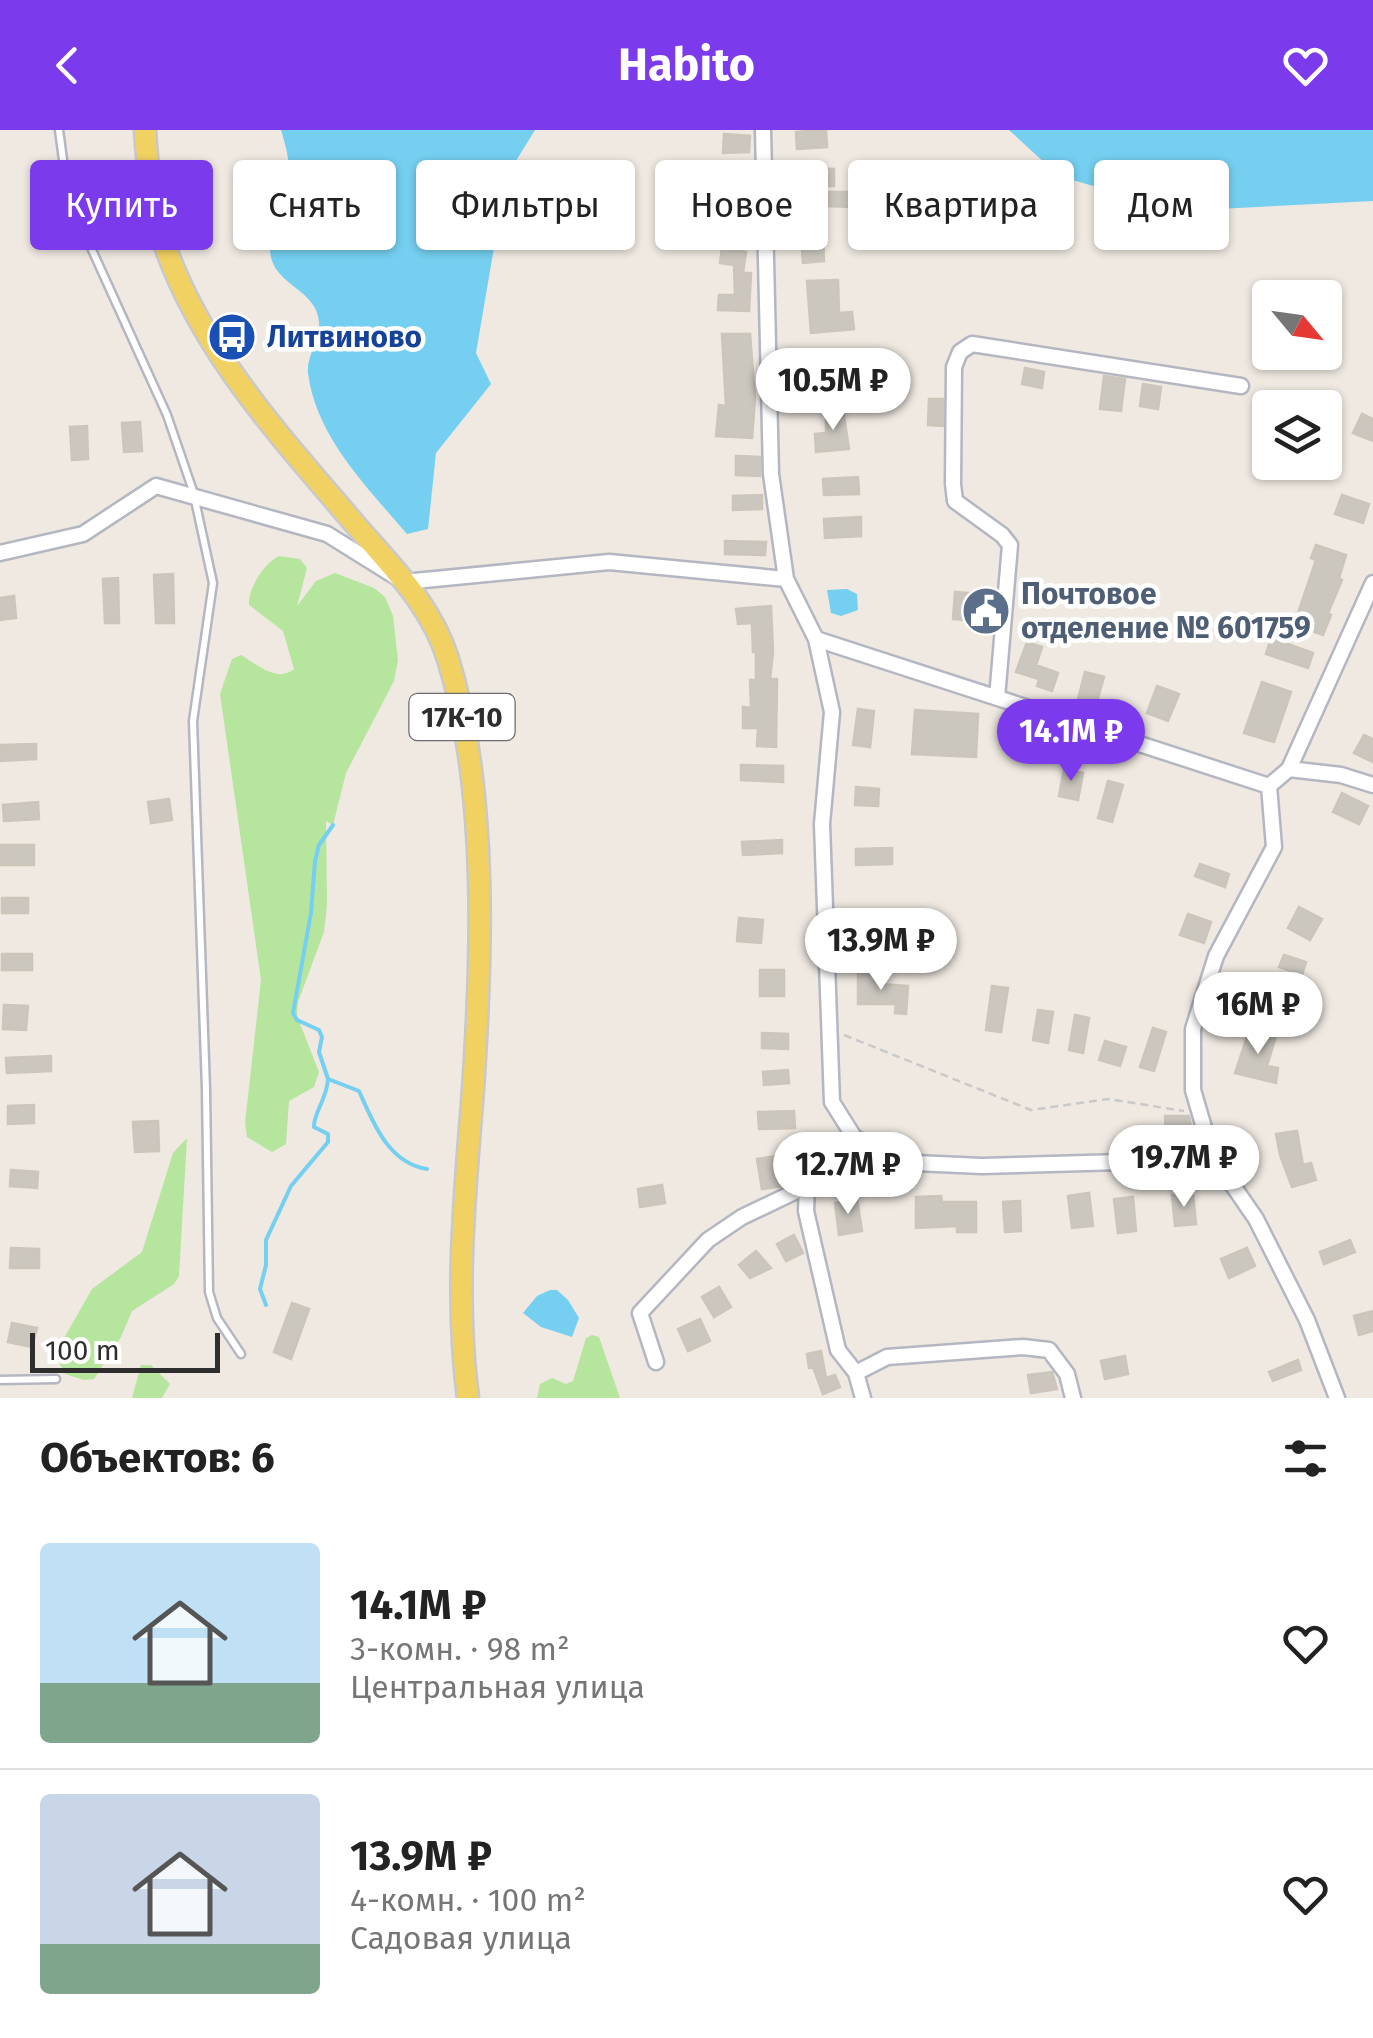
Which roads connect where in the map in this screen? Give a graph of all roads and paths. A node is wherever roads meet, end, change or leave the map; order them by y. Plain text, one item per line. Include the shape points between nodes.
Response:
1 (59, 130) edge
2 (144, 130) edge
3 (763, 130) edge
4 (1241, 386) dead end
5 (194, 499) junction
6 (0, 553) edge
7 (786, 578) junction
8 (404, 582) junction
9 (1373, 583) edge
10 (816, 638) junction
11 (998, 698) junction
12 (1288, 769) junction
13 (1373, 785) edge
14 (1269, 786) junction
15 (829, 1028) junction
16 (1200, 1115) junction
17 (854, 1137) junction
18 (1212, 1155) junction
19 (807, 1186) junction
20 (242, 1354) dead end
21 (656, 1362) dead end
22 (856, 1373) junction
23 (56, 1379) dead end
24 (0, 1380) edge
25 (468, 1398) edge
26 (863, 1398) edge
27 (1074, 1398) edge
28 (1337, 1398) edge

1 - 5 lane via 68,198 167,415
2 - 8 main road, 17К-10 via 158,226 190,301 242,386
3 - 7 street via 771,474
4 - 11 street via 972,344 960,352 954,368 956,501 1010,545
5 - 6 street via 156,486 83,534
5 - 8 street via 327,534
5 - 20 lane via 213,583 193,721 209,1292 217,1318
7 - 8 street via 608,562
7 - 10 street
8 - 25 main road, 17К-10 via 435,624 449,663 465,732 476,840 477,982 460,1268
9 - 12 street
10 - 11 street
10 - 15 street via 832,712 822,824
11 - 14 street
12 - 13 street
12 - 14 street
14 - 16 street via 1274,847 1216,956 1193,1028
15 - 16 path via 1018,1107 1108,1098
15 - 17 street via 832,1102
16 - 18 street
17 - 18 street via 892,1162 982,1166
17 - 19 street via 847,1156
18 - 28 street via 1308,1320
19 - 21 street via 708,1240 640,1313
19 - 22 street via 806,1211 838,1350
22 - 26 street
22 - 27 street via 887,1357 1049,1350
23 - 24 lane

